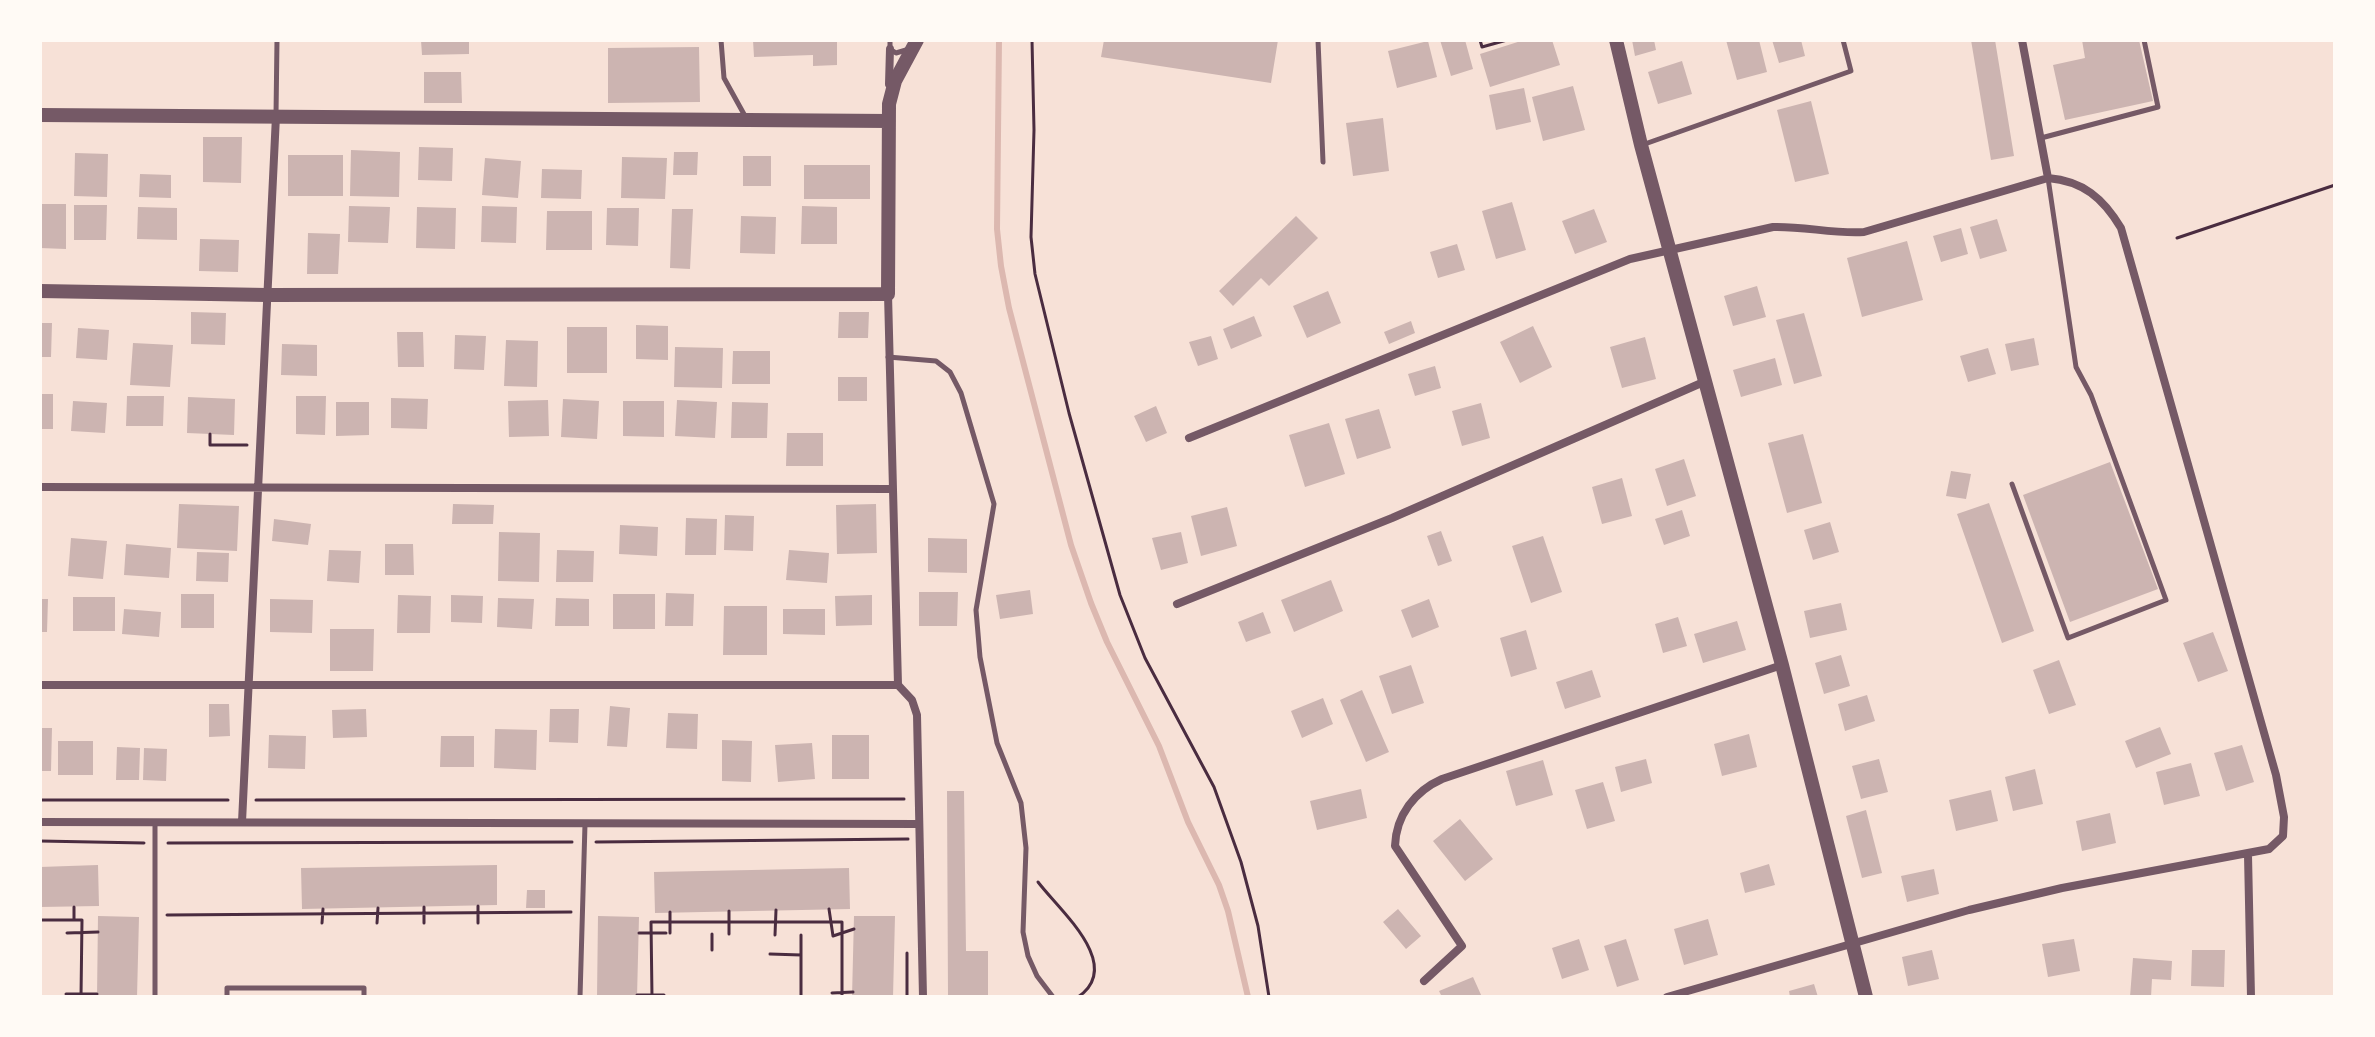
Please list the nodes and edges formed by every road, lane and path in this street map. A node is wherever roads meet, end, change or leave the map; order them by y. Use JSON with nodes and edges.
{"nodes":[{"id":1,"x":277,"y":40,"type":"edge"},
{"id":2,"x":721,"y":40,"type":"edge"},
{"id":3,"x":1032,"y":40,"type":"edge"},
{"id":4,"x":1318,"y":40,"type":"edge"},
{"id":5,"x":1480,"y":40,"type":"edge"},
{"id":6,"x":1507,"y":40,"type":"edge"},
{"id":7,"x":1616,"y":40,"type":"edge"},
{"id":8,"x":1843,"y":40,"type":"edge"},
{"id":9,"x":2022,"y":40,"type":"edge"},
{"id":10,"x":2144,"y":40,"type":"edge"},
{"id":11,"x":917,"y":41,"type":"edge"},
{"id":12,"x":890,"y":45,"type":"edge"},
{"id":13,"x":889,"y":104,"type":"junction"},
{"id":14,"x":40,"y":115,"type":"edge"},
{"id":15,"x":276,"y":116,"type":"junction"},
{"id":16,"x":748,"y":121,"type":"junction"},
{"id":17,"x":889,"y":121,"type":"junction"},
{"id":18,"x":2041,"y":138,"type":"junction"},
{"id":19,"x":1641,"y":145,"type":"junction"},
{"id":20,"x":1323,"y":162,"type":"dead end"},
{"id":21,"x":2048,"y":178,"type":"junction"},
{"id":22,"x":2335,"y":185,"type":"edge"},
{"id":23,"x":2177,"y":238,"type":"dead end"},
{"id":24,"x":1669,"y":249,"type":"junction"},
{"id":25,"x":40,"y":291,"type":"edge"},
{"id":26,"x":888,"y":294,"type":"junction"},
{"id":27,"x":267,"y":295,"type":"junction"},
{"id":28,"x":888,"y":357,"type":"junction"},
{"id":29,"x":1706,"y":380,"type":"junction"},
{"id":30,"x":210,"y":434,"type":"dead end"},
{"id":31,"x":1189,"y":438,"type":"dead end"},
{"id":32,"x":261,"y":445,"type":"junction"},
{"id":33,"x":2012,"y":484,"type":"dead end"},
{"id":34,"x":40,"y":487,"type":"edge"},
{"id":35,"x":259,"y":488,"type":"junction"},
{"id":36,"x":891,"y":489,"type":"junction"},
{"id":37,"x":1177,"y":604,"type":"dead end"},
{"id":38,"x":1782,"y":665,"type":"junction"},
{"id":39,"x":40,"y":685,"type":"edge"},
{"id":40,"x":248,"y":685,"type":"junction"},
{"id":41,"x":898,"y":685,"type":"junction"},
{"id":42,"x":919,"y":799,"type":"junction"},
{"id":43,"x":40,"y":800,"type":"edge"},
{"id":44,"x":244,"y":800,"type":"junction"},
{"id":45,"x":40,"y":822,"type":"edge"},
{"id":46,"x":155,"y":822,"type":"junction"},
{"id":47,"x":242,"y":822,"type":"junction"},
{"id":48,"x":585,"y":823,"type":"junction"},
{"id":49,"x":919,"y":824,"type":"junction"},
{"id":50,"x":920,"y":839,"type":"junction"},
{"id":51,"x":40,"y":841,"type":"edge"},
{"id":52,"x":584,"y":842,"type":"junction"},
{"id":53,"x":155,"y":843,"type":"junction"},
{"id":54,"x":2248,"y":855,"type":"junction"},
{"id":55,"x":1034,"y":877,"type":"dead end"},
{"id":56,"x":478,"y":906,"type":"dead end"},
{"id":57,"x":74,"y":907,"type":"dead end"},
{"id":58,"x":424,"y":907,"type":"dead end"},
{"id":59,"x":378,"y":908,"type":"dead end"},
{"id":60,"x":829,"y":909,"type":"dead end"},
{"id":61,"x":776,"y":910,"type":"dead end"},
{"id":62,"x":323,"y":911,"type":"junction"},
{"id":63,"x":729,"y":911,"type":"dead end"},
{"id":64,"x":582,"y":912,"type":"junction"},
{"id":65,"x":670,"y":912,"type":"dead end"},
{"id":66,"x":377,"y":913,"type":"junction"},
{"id":67,"x":424,"y":913,"type":"junction"},
{"id":68,"x":478,"y":913,"type":"junction"},
{"id":69,"x":155,"y":915,"type":"junction"},
{"id":70,"x":40,"y":920,"type":"edge"},
{"id":71,"x":74,"y":920,"type":"junction"},
{"id":72,"x":671,"y":922,"type":"junction"},
{"id":73,"x":729,"y":922,"type":"junction"},
{"id":74,"x":776,"y":922,"type":"junction"},
{"id":75,"x":831,"y":922,"type":"junction"},
{"id":76,"x":322,"y":923,"type":"dead end"},
{"id":77,"x":377,"y":923,"type":"dead end"},
{"id":78,"x":424,"y":923,"type":"dead end"},
{"id":79,"x":478,"y":923,"type":"dead end"},
{"id":80,"x":854,"y":929,"type":"dead end"},
{"id":81,"x":98,"y":932,"type":"dead end"},
{"id":82,"x":67,"y":933,"type":"dead end"},
{"id":83,"x":82,"y":933,"type":"junction"},
{"id":84,"x":639,"y":933,"type":"dead end"},
{"id":85,"x":651,"y":933,"type":"junction"},
{"id":86,"x":842,"y":933,"type":"junction"},
{"id":87,"x":712,"y":934,"type":"dead end"},
{"id":88,"x":729,"y":934,"type":"dead end"},
{"id":89,"x":775,"y":935,"type":"dead end"},
{"id":90,"x":801,"y":935,"type":"dead end"},
{"id":91,"x":1852,"y":942,"type":"junction"},
{"id":92,"x":712,"y":950,"type":"dead end"},
{"id":93,"x":770,"y":954,"type":"dead end"},
{"id":94,"x":801,"y":955,"type":"junction"},
{"id":95,"x":1424,"y":981,"type":"dead end"},
{"id":96,"x":853,"y":992,"type":"dead end"},
{"id":97,"x":832,"y":993,"type":"dead end"},
{"id":98,"x":66,"y":994,"type":"dead end"},
{"id":99,"x":97,"y":994,"type":"dead end"},
{"id":100,"x":637,"y":995,"type":"dead end"},
{"id":101,"x":664,"y":995,"type":"dead end"},
{"id":102,"x":842,"y":995,"type":"edge"},
{"id":103,"x":81,"y":996,"type":"edge"},
{"id":104,"x":652,"y":996,"type":"edge"},
{"id":105,"x":155,"y":997,"type":"edge"},
{"id":106,"x":227,"y":997,"type":"edge"},
{"id":107,"x":364,"y":997,"type":"edge"},
{"id":108,"x":580,"y":997,"type":"edge"},
{"id":109,"x":801,"y":997,"type":"edge"},
{"id":110,"x":923,"y":997,"type":"edge"},
{"id":111,"x":1053,"y":997,"type":"edge"},
{"id":112,"x":1078,"y":997,"type":"edge"},
{"id":113,"x":1269,"y":997,"type":"edge"},
{"id":114,"x":1667,"y":997,"type":"edge"},
{"id":115,"x":1866,"y":997,"type":"edge"},
{"id":116,"x":2251,"y":997,"type":"edge"}],
"edges":[{"from":1,"to":15,"type":"lane"},
{"from":2,"to":16,"type":"lane"},
{"from":3,"to":113,"type":"path"},
{"from":4,"to":20,"type":"lane"},
{"from":5,"to":6,"type":"path"},
{"from":7,"to":19,"type":"street"},
{"from":8,"to":19,"type":"lane"},
{"from":9,"to":18,"type":"street"},
{"from":10,"to":18,"type":"lane"},
{"from":11,"to":12,"type":"lane"},
{"from":11,"to":13,"type":"street"},
{"from":12,"to":13,"type":"street"},
{"from":13,"to":17,"type":"street"},
{"from":14,"to":15,"type":"street"},
{"from":15,"to":16,"type":"street"},
{"from":15,"to":27,"type":"street"},
{"from":16,"to":17,"type":"street"},
{"from":17,"to":26,"type":"street"},
{"from":18,"to":21,"type":"street"},
{"from":19,"to":24,"type":"street"},
{"from":21,"to":24,"type":"street"},
{"from":21,"to":33,"type":"lane"},
{"from":21,"to":54,"type":"street"},
{"from":22,"to":23,"type":"path"},
{"from":24,"to":29,"type":"street"},
{"from":24,"to":31,"type":"street"},
{"from":25,"to":27,"type":"street"},
{"from":26,"to":27,"type":"street"},
{"from":26,"to":28,"type":"street"},
{"from":27,"to":32,"type":"street"},
{"from":28,"to":36,"type":"street"},
{"from":28,"to":111,"type":"lane"},
{"from":29,"to":37,"type":"street"},
{"from":29,"to":38,"type":"street"},
{"from":30,"to":32,"type":"path"},
{"from":32,"to":35,"type":"street"},
{"from":34,"to":35,"type":"street"},
{"from":35,"to":36,"type":"street"},
{"from":35,"to":40,"type":"street"},
{"from":36,"to":41,"type":"street"},
{"from":38,"to":91,"type":"street"},
{"from":38,"to":95,"type":"street"},
{"from":39,"to":40,"type":"street"},
{"from":40,"to":41,"type":"street"},
{"from":40,"to":44,"type":"street"},
{"from":41,"to":42,"type":"street"},
{"from":42,"to":44,"type":"path"},
{"from":42,"to":49,"type":"street"},
{"from":43,"to":44,"type":"path"},
{"from":44,"to":47,"type":"street"},
{"from":45,"to":46,"type":"street"},
{"from":46,"to":47,"type":"street"},
{"from":46,"to":53,"type":"lane"},
{"from":47,"to":48,"type":"street"},
{"from":48,"to":49,"type":"street"},
{"from":48,"to":52,"type":"lane"},
{"from":49,"to":50,"type":"street"},
{"from":50,"to":52,"type":"path"},
{"from":50,"to":110,"type":"street"},
{"from":51,"to":53,"type":"path"},
{"from":52,"to":53,"type":"path"},
{"from":52,"to":64,"type":"lane"},
{"from":53,"to":69,"type":"lane"},
{"from":54,"to":91,"type":"street"},
{"from":54,"to":116,"type":"street"},
{"from":55,"to":112,"type":"path"},
{"from":56,"to":68,"type":"path"},
{"from":57,"to":71,"type":"path"},
{"from":58,"to":67,"type":"path"},
{"from":59,"to":66,"type":"path"},
{"from":60,"to":75,"type":"path"},
{"from":61,"to":74,"type":"path"},
{"from":62,"to":66,"type":"path"},
{"from":62,"to":69,"type":"path"},
{"from":62,"to":76,"type":"path"},
{"from":63,"to":73,"type":"path"},
{"from":64,"to":68,"type":"path"},
{"from":64,"to":108,"type":"lane"},
{"from":65,"to":72,"type":"path"},
{"from":66,"to":67,"type":"path"},
{"from":66,"to":77,"type":"path"},
{"from":67,"to":68,"type":"path"},
{"from":67,"to":78,"type":"path"},
{"from":68,"to":79,"type":"path"},
{"from":69,"to":105,"type":"lane"},
{"from":70,"to":71,"type":"path"},
{"from":71,"to":83,"type":"path"},
{"from":72,"to":73,"type":"path"},
{"from":72,"to":85,"type":"path"},
{"from":72,"to":85,"type":"path"},
{"from":73,"to":74,"type":"path"},
{"from":73,"to":88,"type":"path"},
{"from":74,"to":75,"type":"path"},
{"from":74,"to":89,"type":"path"},
{"from":75,"to":86,"type":"path"},
{"from":75,"to":86,"type":"path"},
{"from":80,"to":86,"type":"path"},
{"from":81,"to":83,"type":"path"},
{"from":82,"to":83,"type":"path"},
{"from":83,"to":103,"type":"path"},
{"from":84,"to":85,"type":"path"},
{"from":85,"to":104,"type":"path"},
{"from":86,"to":102,"type":"path"},
{"from":87,"to":92,"type":"path"},
{"from":90,"to":94,"type":"path"},
{"from":91,"to":114,"type":"street"},
{"from":91,"to":115,"type":"street"},
{"from":93,"to":94,"type":"path"},
{"from":94,"to":109,"type":"path"},
{"from":96,"to":102,"type":"path"},
{"from":97,"to":102,"type":"path"},
{"from":98,"to":103,"type":"path"},
{"from":99,"to":103,"type":"path"},
{"from":100,"to":104,"type":"path"},
{"from":101,"to":104,"type":"path"},
{"from":106,"to":107,"type":"lane"}]}
